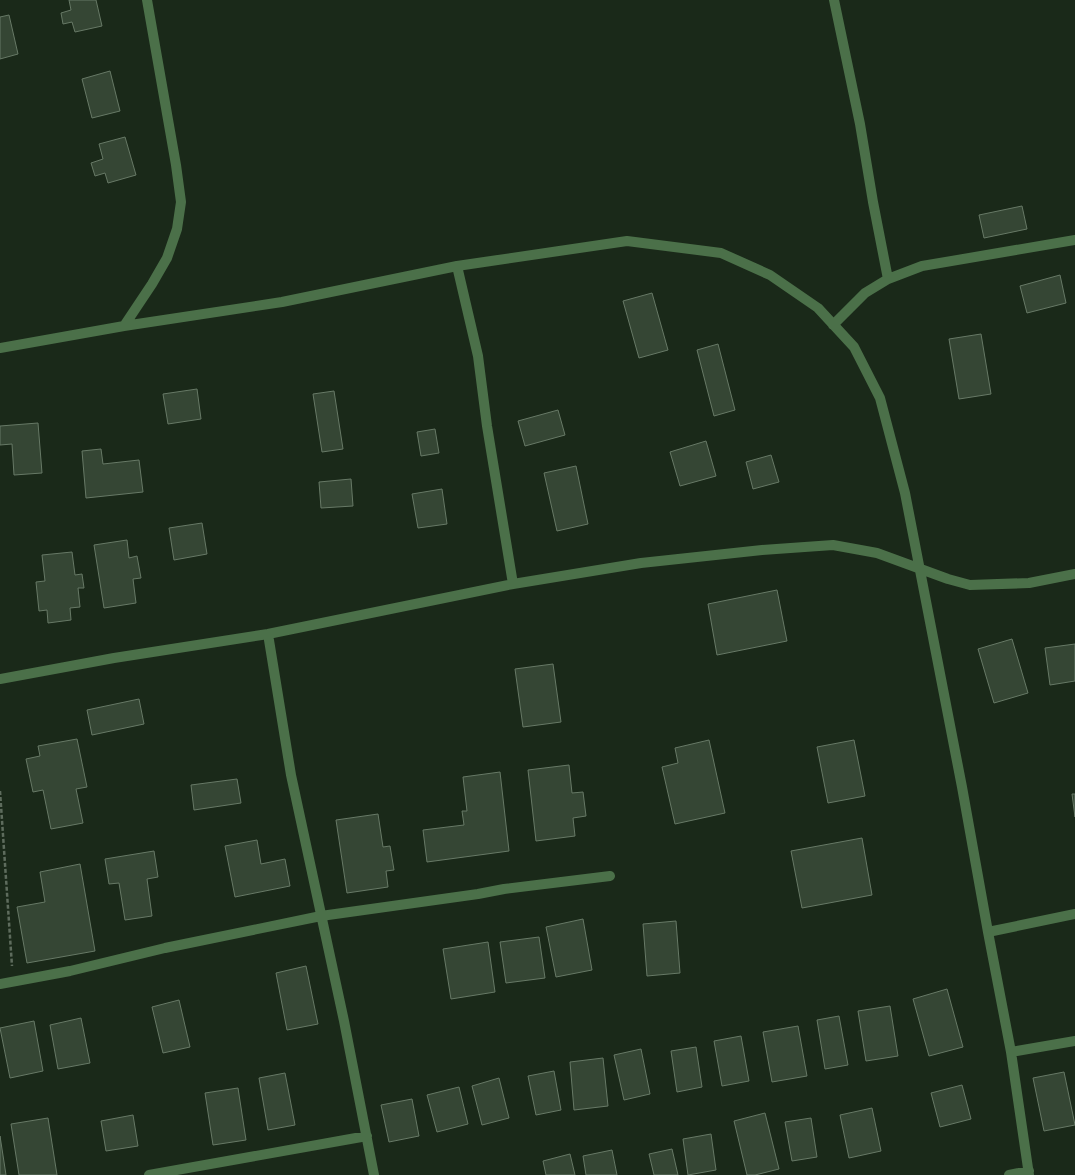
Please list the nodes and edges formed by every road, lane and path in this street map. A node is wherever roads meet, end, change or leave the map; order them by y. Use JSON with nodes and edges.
{"nodes":[{"id":1,"x":147,"y":0,"type":"edge"},
{"id":2,"x":834,"y":0,"type":"edge"},
{"id":3,"x":1075,"y":240,"type":"edge"},
{"id":4,"x":457,"y":266,"type":"junction"},
{"id":5,"x":888,"y":279,"type":"junction"},
{"id":6,"x":833,"y":325,"type":"junction"},
{"id":7,"x":124,"y":326,"type":"junction"},
{"id":8,"x":0,"y":348,"type":"edge"},
{"id":9,"x":919,"y":569,"type":"junction"},
{"id":10,"x":1075,"y":574,"type":"edge"},
{"id":11,"x":513,"y":584,"type":"junction"},
{"id":12,"x":268,"y":634,"type":"junction"},
{"id":13,"x":0,"y":679,"type":"edge"},
{"id":14,"x":0,"y":791,"type":"edge"},
{"id":15,"x":610,"y":876,"type":"dead end"},
{"id":16,"x":1075,"y":914,"type":"edge"},
{"id":17,"x":321,"y":916,"type":"junction"},
{"id":18,"x":988,"y":932,"type":"junction"},
{"id":19,"x":13,"y":982,"type":"junction"},
{"id":20,"x":0,"y":984,"type":"edge"},
{"id":21,"x":1075,"y":1041,"type":"edge"},
{"id":22,"x":1011,"y":1052,"type":"junction"},
{"id":23,"x":367,"y":1136,"type":"junction"},
{"id":24,"x":1029,"y":1173,"type":"edge"},
{"id":25,"x":149,"y":1175,"type":"edge"},
{"id":26,"x":374,"y":1175,"type":"edge"},
{"id":27,"x":1009,"y":1175,"type":"edge"}],
"edges":[{"from":1,"to":7,"type":"street"},
{"from":2,"to":5,"type":"street"},
{"from":3,"to":5,"type":"street"},
{"from":4,"to":6,"type":"street"},
{"from":4,"to":7,"type":"street"},
{"from":4,"to":11,"type":"street"},
{"from":5,"to":6,"type":"street"},
{"from":6,"to":9,"type":"street"},
{"from":7,"to":8,"type":"street"},
{"from":9,"to":10,"type":"street"},
{"from":9,"to":11,"type":"street"},
{"from":9,"to":18,"type":"street"},
{"from":11,"to":12,"type":"street"},
{"from":12,"to":13,"type":"street"},
{"from":12,"to":17,"type":"street"},
{"from":14,"to":19,"type":"path"},
{"from":15,"to":17,"type":"street"},
{"from":16,"to":18,"type":"street"},
{"from":17,"to":19,"type":"street"},
{"from":17,"to":23,"type":"street"},
{"from":18,"to":22,"type":"street"},
{"from":19,"to":20,"type":"street"},
{"from":21,"to":22,"type":"street"},
{"from":22,"to":24,"type":"street"},
{"from":23,"to":25,"type":"street"},
{"from":23,"to":26,"type":"street"},
{"from":24,"to":27,"type":"street"}]}
